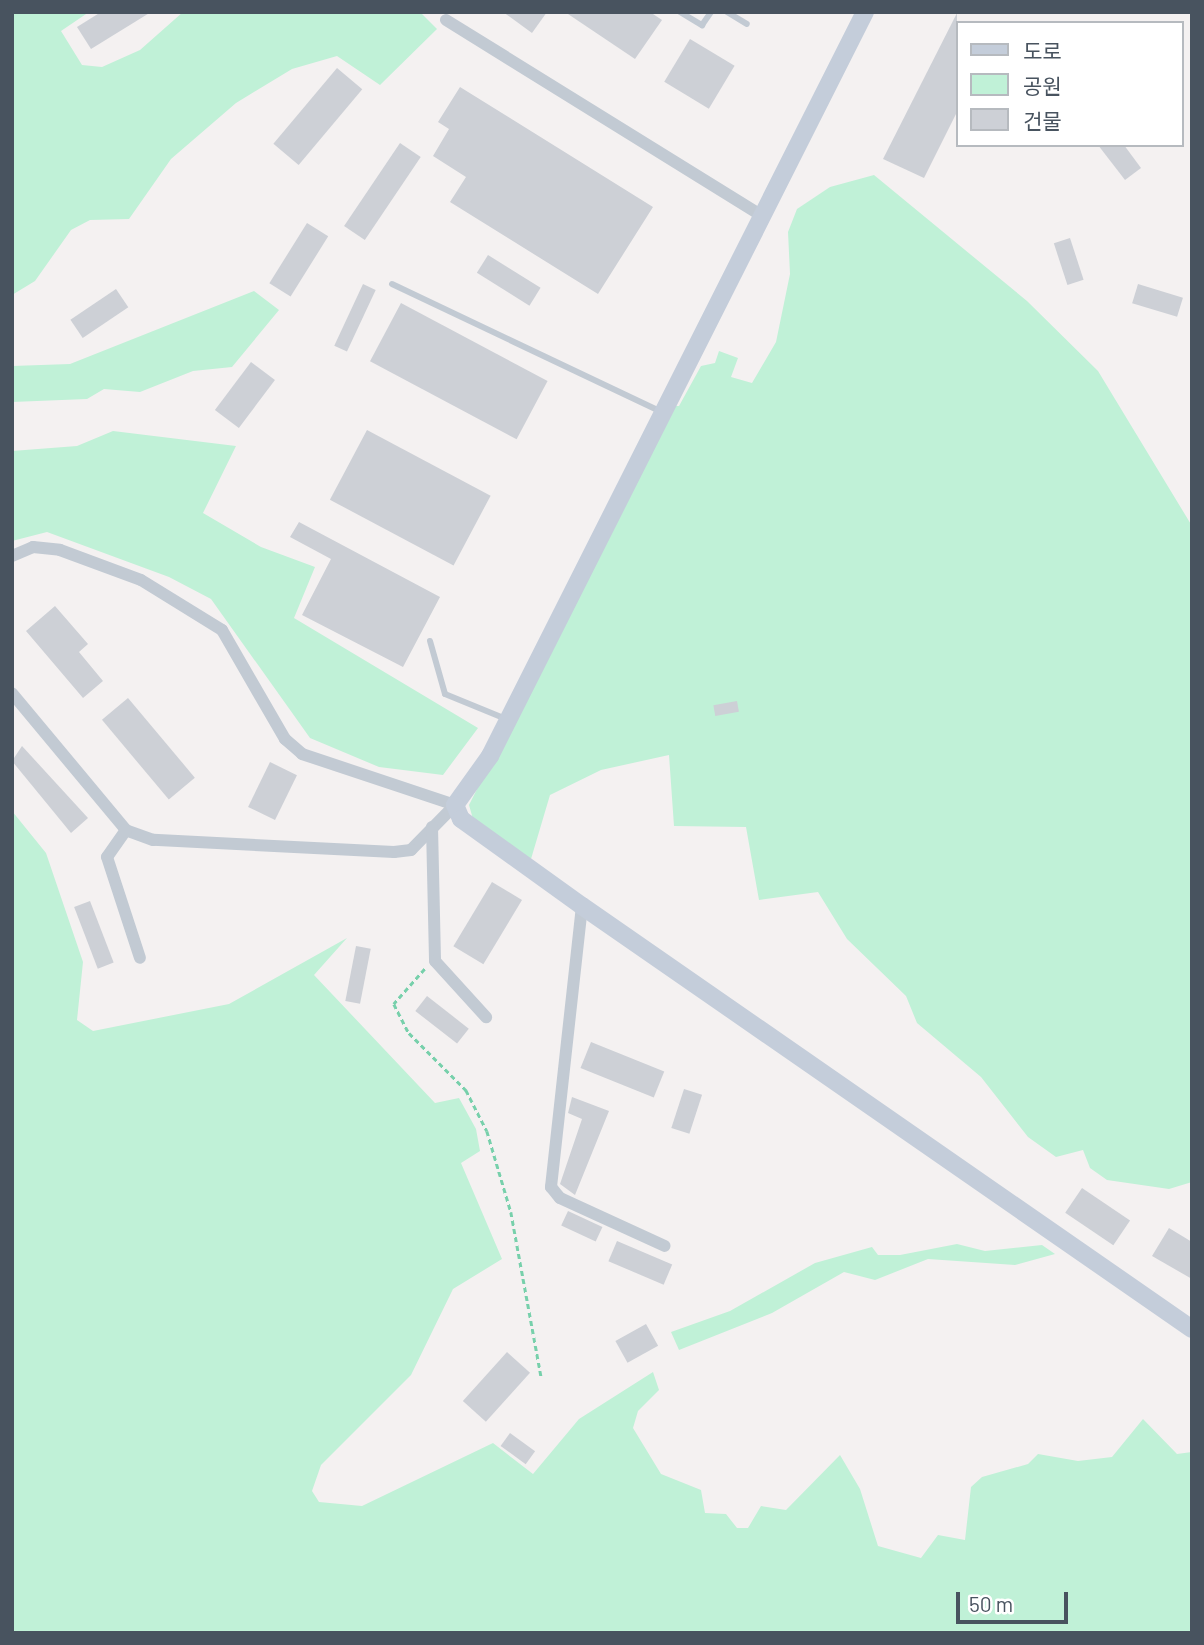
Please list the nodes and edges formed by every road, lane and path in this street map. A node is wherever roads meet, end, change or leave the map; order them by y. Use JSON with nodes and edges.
{"nodes":[{"id":1,"x":680,"y":12,"type":"edge"},
{"id":2,"x":711,"y":12,"type":"edge"},
{"id":3,"x":727,"y":12,"type":"edge"},
{"id":4,"x":865,"y":12,"type":"edge"},
{"id":5,"x":446,"y":20,"type":"dead end"},
{"id":6,"x":747,"y":24,"type":"dead end"},
{"id":7,"x":760,"y":215,"type":"junction"},
{"id":8,"x":392,"y":284,"type":"dead end"},
{"id":9,"x":661,"y":412,"type":"junction"},
{"id":10,"x":12,"y":556,"type":"edge"},
{"id":11,"x":430,"y":641,"type":"dead end"},
{"id":12,"x":12,"y":693,"type":"edge"},
{"id":13,"x":507,"y":720,"type":"junction"},
{"id":14,"x":455,"y":805,"type":"junction"},
{"id":15,"x":432,"y":827,"type":"junction"},
{"id":16,"x":126,"y":830,"type":"junction"},
{"id":17,"x":582,"y":906,"type":"junction"},
{"id":18,"x":140,"y":958,"type":"dead end"},
{"id":19,"x":435,"y":961,"type":"junction"},
{"id":20,"x":486,"y":1017,"type":"dead end"},
{"id":21,"x":664,"y":1246,"type":"dead end"},
{"id":22,"x":1192,"y":1329,"type":"edge"},
{"id":23,"x":541,"y":1376,"type":"dead end"}],
"edges":[{"from":1,"to":2,"type":"lane"},
{"from":3,"to":6,"type":"lane"},
{"from":4,"to":7,"type":"street"},
{"from":5,"to":7,"type":"street"},
{"from":7,"to":9,"type":"street"},
{"from":8,"to":9,"type":"lane"},
{"from":9,"to":13,"type":"street"},
{"from":10,"to":14,"type":"street"},
{"from":11,"to":13,"type":"lane"},
{"from":12,"to":16,"type":"street"},
{"from":13,"to":14,"type":"street"},
{"from":14,"to":15,"type":"street"},
{"from":14,"to":17,"type":"street"},
{"from":15,"to":16,"type":"street"},
{"from":15,"to":19,"type":"street"},
{"from":16,"to":18,"type":"street"},
{"from":17,"to":21,"type":"street"},
{"from":17,"to":22,"type":"street"},
{"from":19,"to":20,"type":"street"},
{"from":19,"to":23,"type":"path"}]}
